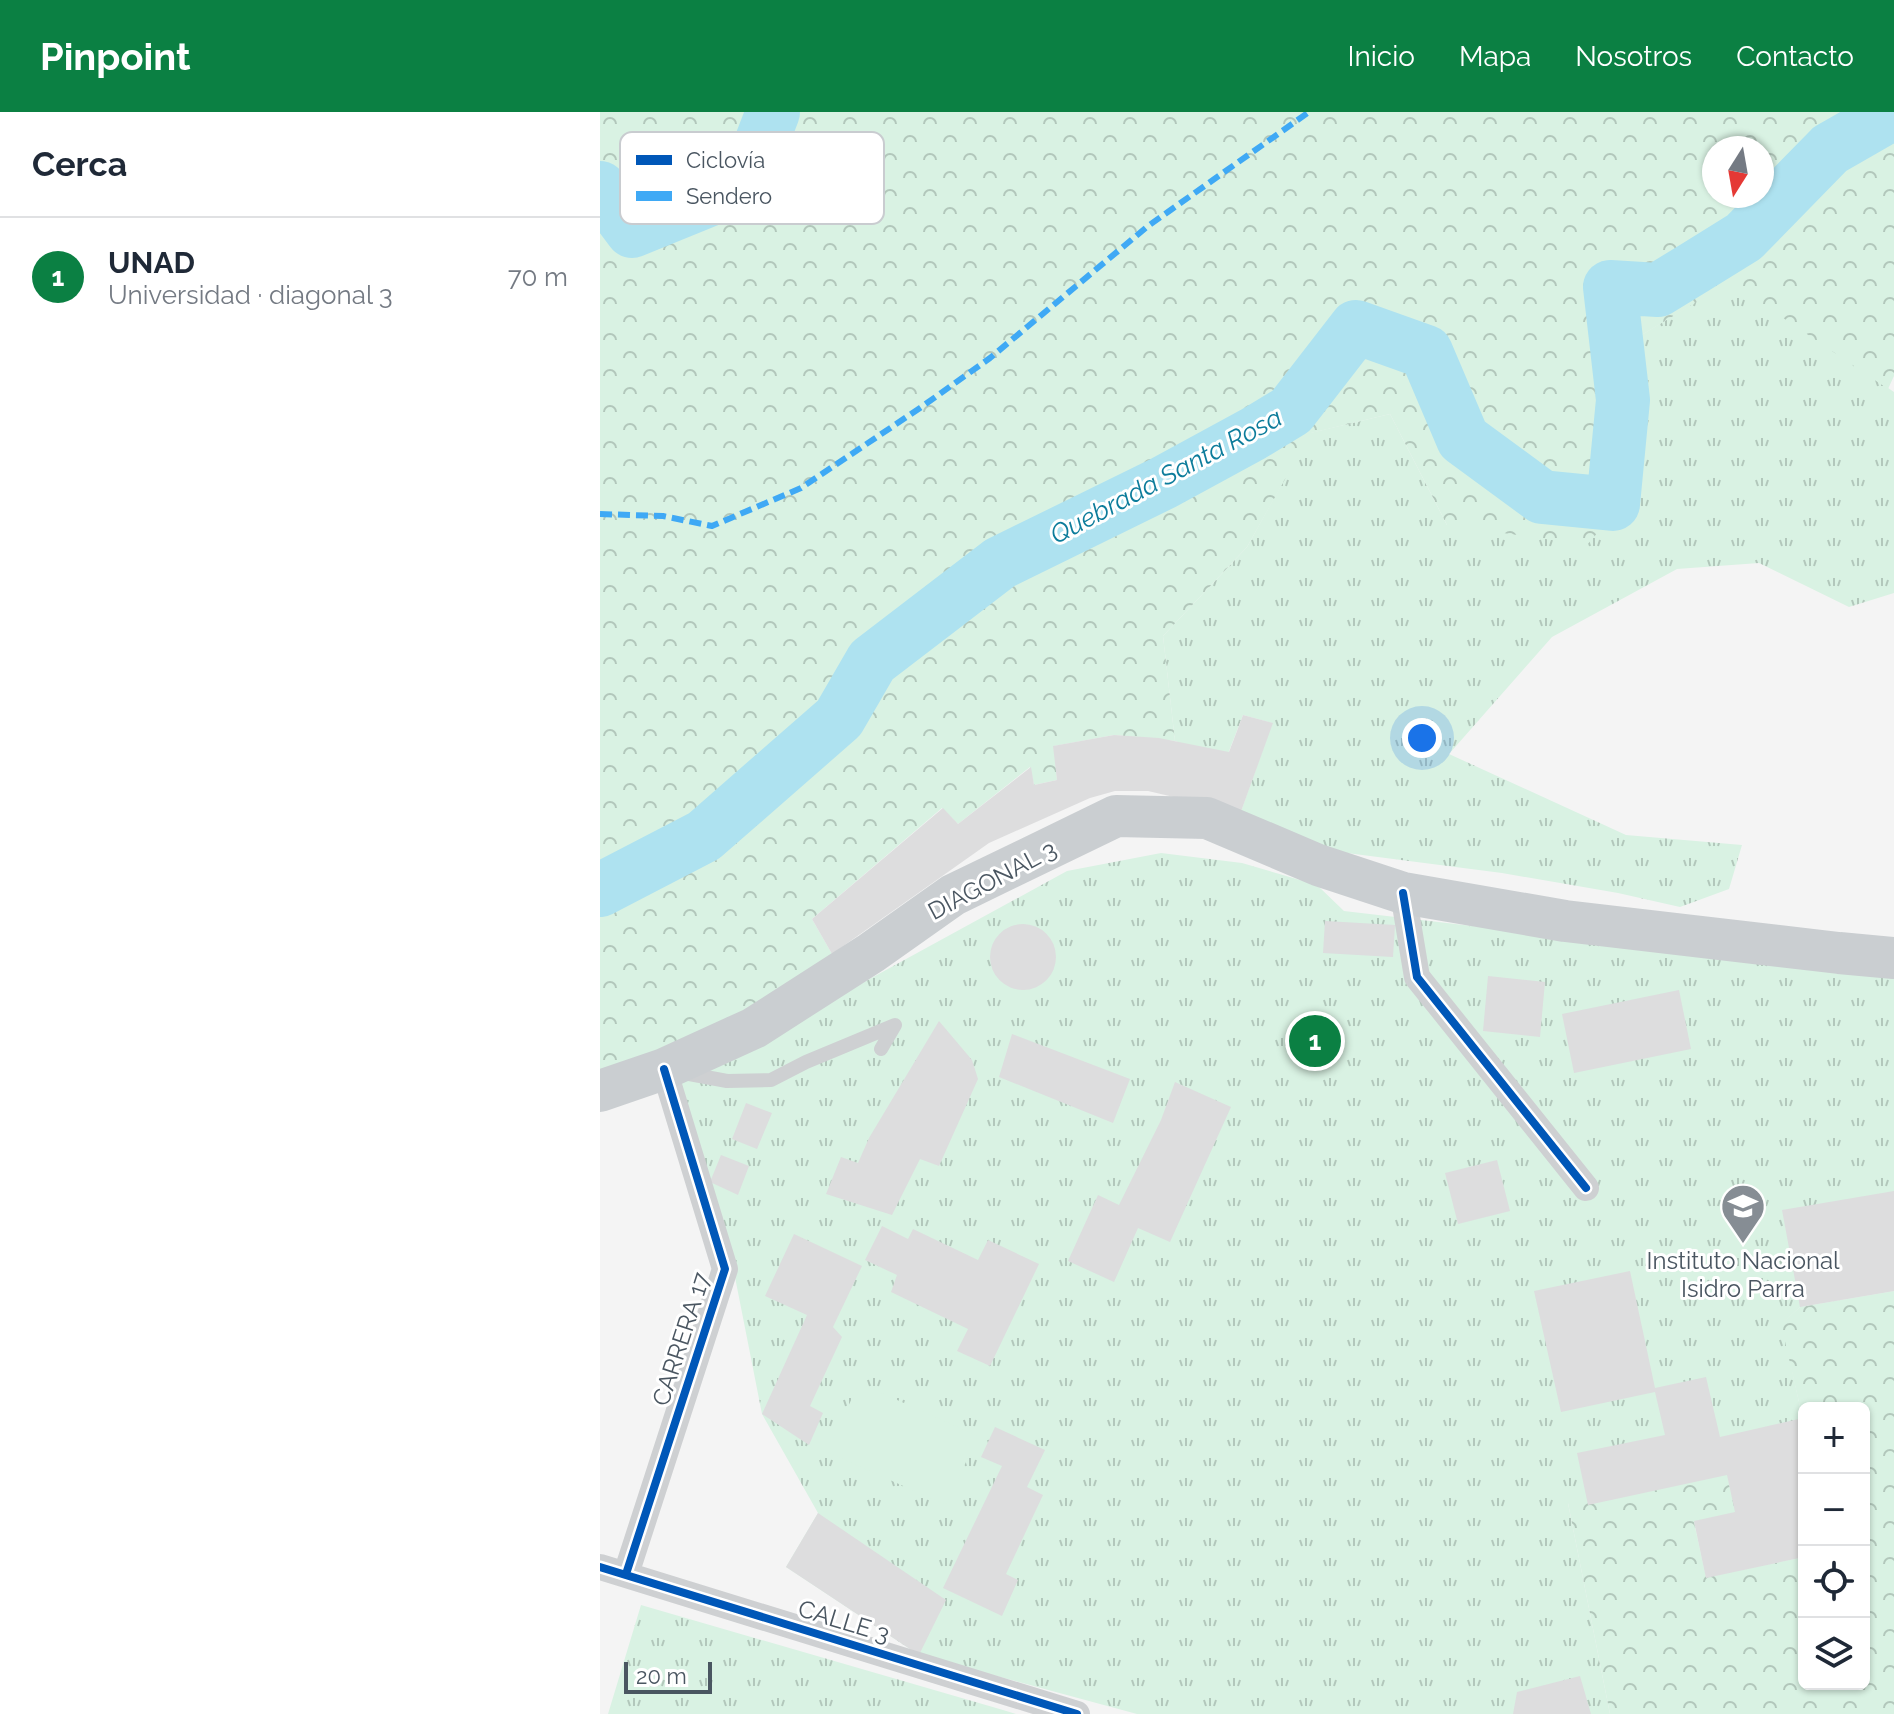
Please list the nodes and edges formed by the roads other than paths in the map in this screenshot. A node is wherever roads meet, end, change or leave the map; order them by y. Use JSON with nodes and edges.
{"nodes":[{"id":1,"x":1403,"y":893,"type":"junction"},
{"id":2,"x":1894,"y":958,"type":"edge"},
{"id":3,"x":881,"y":1049,"type":"dead end"},
{"id":4,"x":664,"y":1069,"type":"junction"},
{"id":5,"x":600,"y":1091,"type":"edge"},
{"id":6,"x":1586,"y":1188,"type":"dead end"},
{"id":7,"x":600,"y":1567,"type":"edge"},
{"id":8,"x":626,"y":1574,"type":"junction"},
{"id":9,"x":1077,"y":1714,"type":"edge"}],
"edges":[{"from":1,"to":2,"type":"main road","name":"DIAGONAL 3"},
{"from":1,"to":4,"type":"main road","name":"DIAGONAL 3"},
{"from":1,"to":6,"type":"street"},
{"from":3,"to":4,"type":"lane"},
{"from":4,"to":5,"type":"main road","name":"DIAGONAL 3"},
{"from":4,"to":8,"type":"street","name":"CARRERA 17"},
{"from":7,"to":8,"type":"street","name":"CALLE 3"},
{"from":8,"to":9,"type":"street","name":"CALLE 3"}]}
